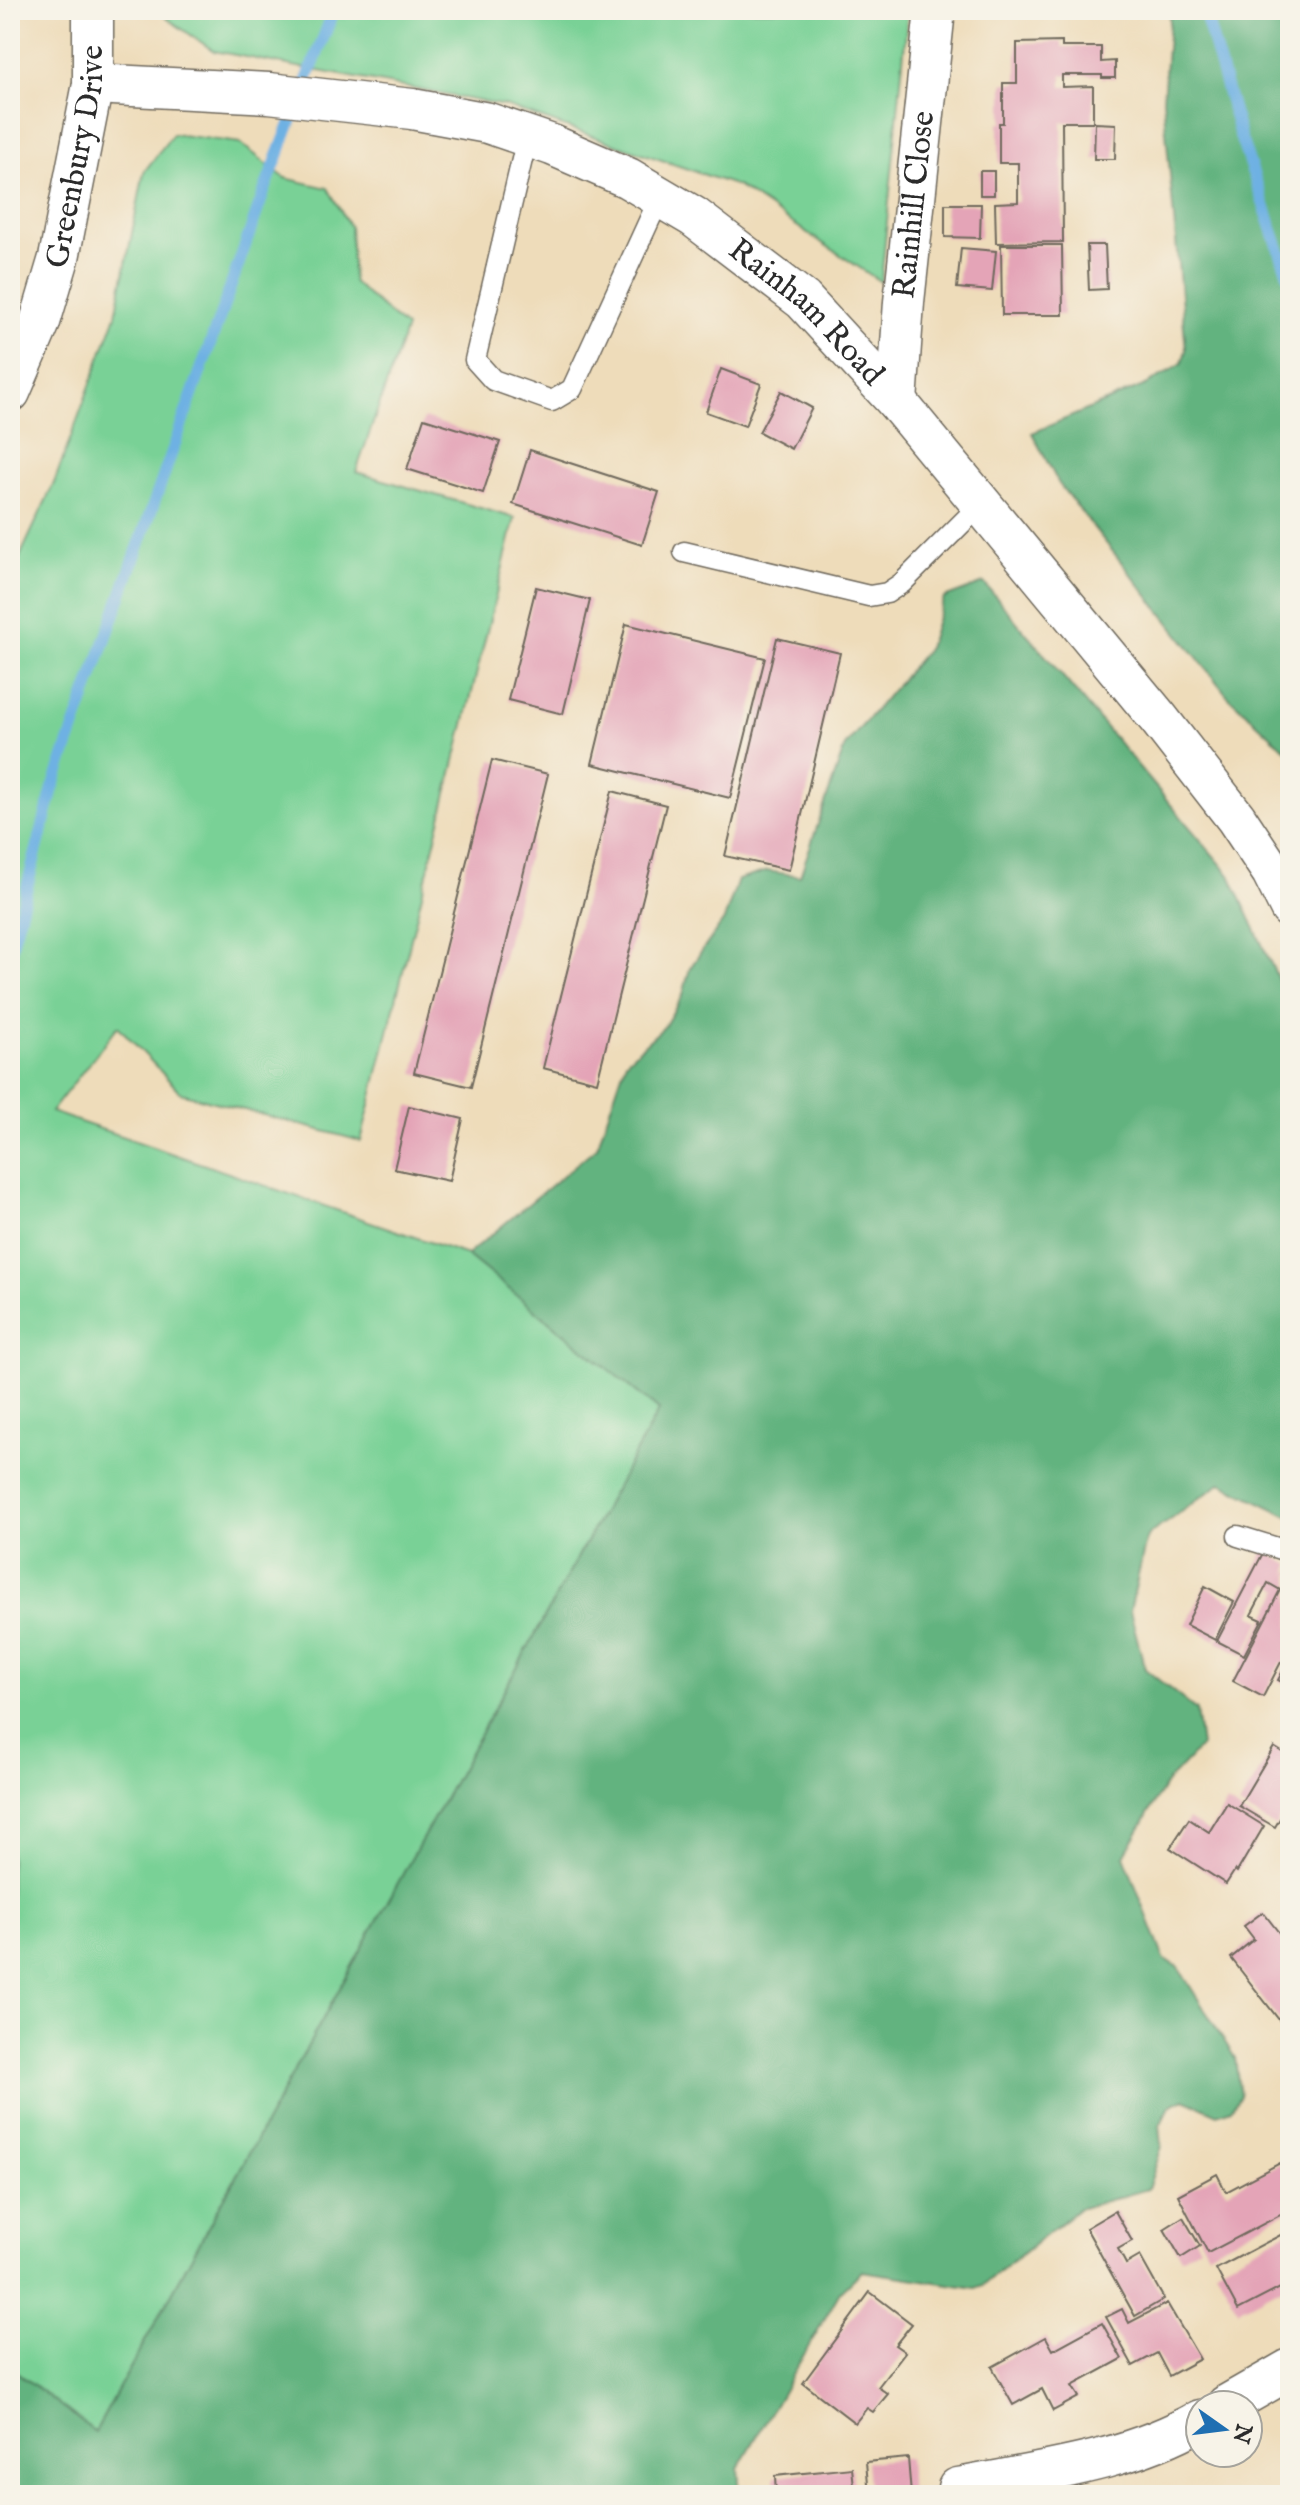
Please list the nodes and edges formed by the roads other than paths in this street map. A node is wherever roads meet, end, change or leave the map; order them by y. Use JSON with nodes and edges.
{"nodes":[{"id":1,"x":93,"y":10,"type":"edge"},
{"id":2,"x":935,"y":10,"type":"edge"},
{"id":3,"x":93,"y":84,"type":"junction"},
{"id":4,"x":527,"y":138,"type":"junction"},
{"id":5,"x":660,"y":197,"type":"junction"},
{"id":6,"x":10,"y":392,"type":"edge"},
{"id":7,"x":897,"y":402,"type":"junction"},
{"id":8,"x":982,"y":503,"type":"junction"},
{"id":9,"x":684,"y":552,"type":"dead end"},
{"id":10,"x":1290,"y":908,"type":"edge"},
{"id":11,"x":1238,"y":1536,"type":"dead end"},
{"id":12,"x":1290,"y":1552,"type":"edge"},
{"id":13,"x":1290,"y":2369,"type":"edge"},
{"id":14,"x":1255,"y":2389,"type":"edge"},
{"id":15,"x":1184,"y":2428,"type":"edge"},
{"id":16,"x":958,"y":2488,"type":"dead end"}],
"edges":[{"from":1,"to":3,"type":"street","name":"Greenbury Drive"},
{"from":2,"to":7,"type":"street","name":"Rainhill Close"},
{"from":3,"to":4,"type":"street","name":"Rainham Road"},
{"from":3,"to":6,"type":"street","name":"Greenbury Drive"},
{"from":4,"to":5,"type":"street","name":"Rainham Road"},
{"from":4,"to":5,"type":"lane"},
{"from":5,"to":7,"type":"street","name":"Rainham Road"},
{"from":7,"to":8,"type":"street","name":"Rainham Road"},
{"from":8,"to":9,"type":"lane"},
{"from":8,"to":10,"type":"street","name":"Rainham Road"},
{"from":11,"to":12,"type":"lane"},
{"from":13,"to":14,"type":"street"},
{"from":15,"to":16,"type":"street"}]}
